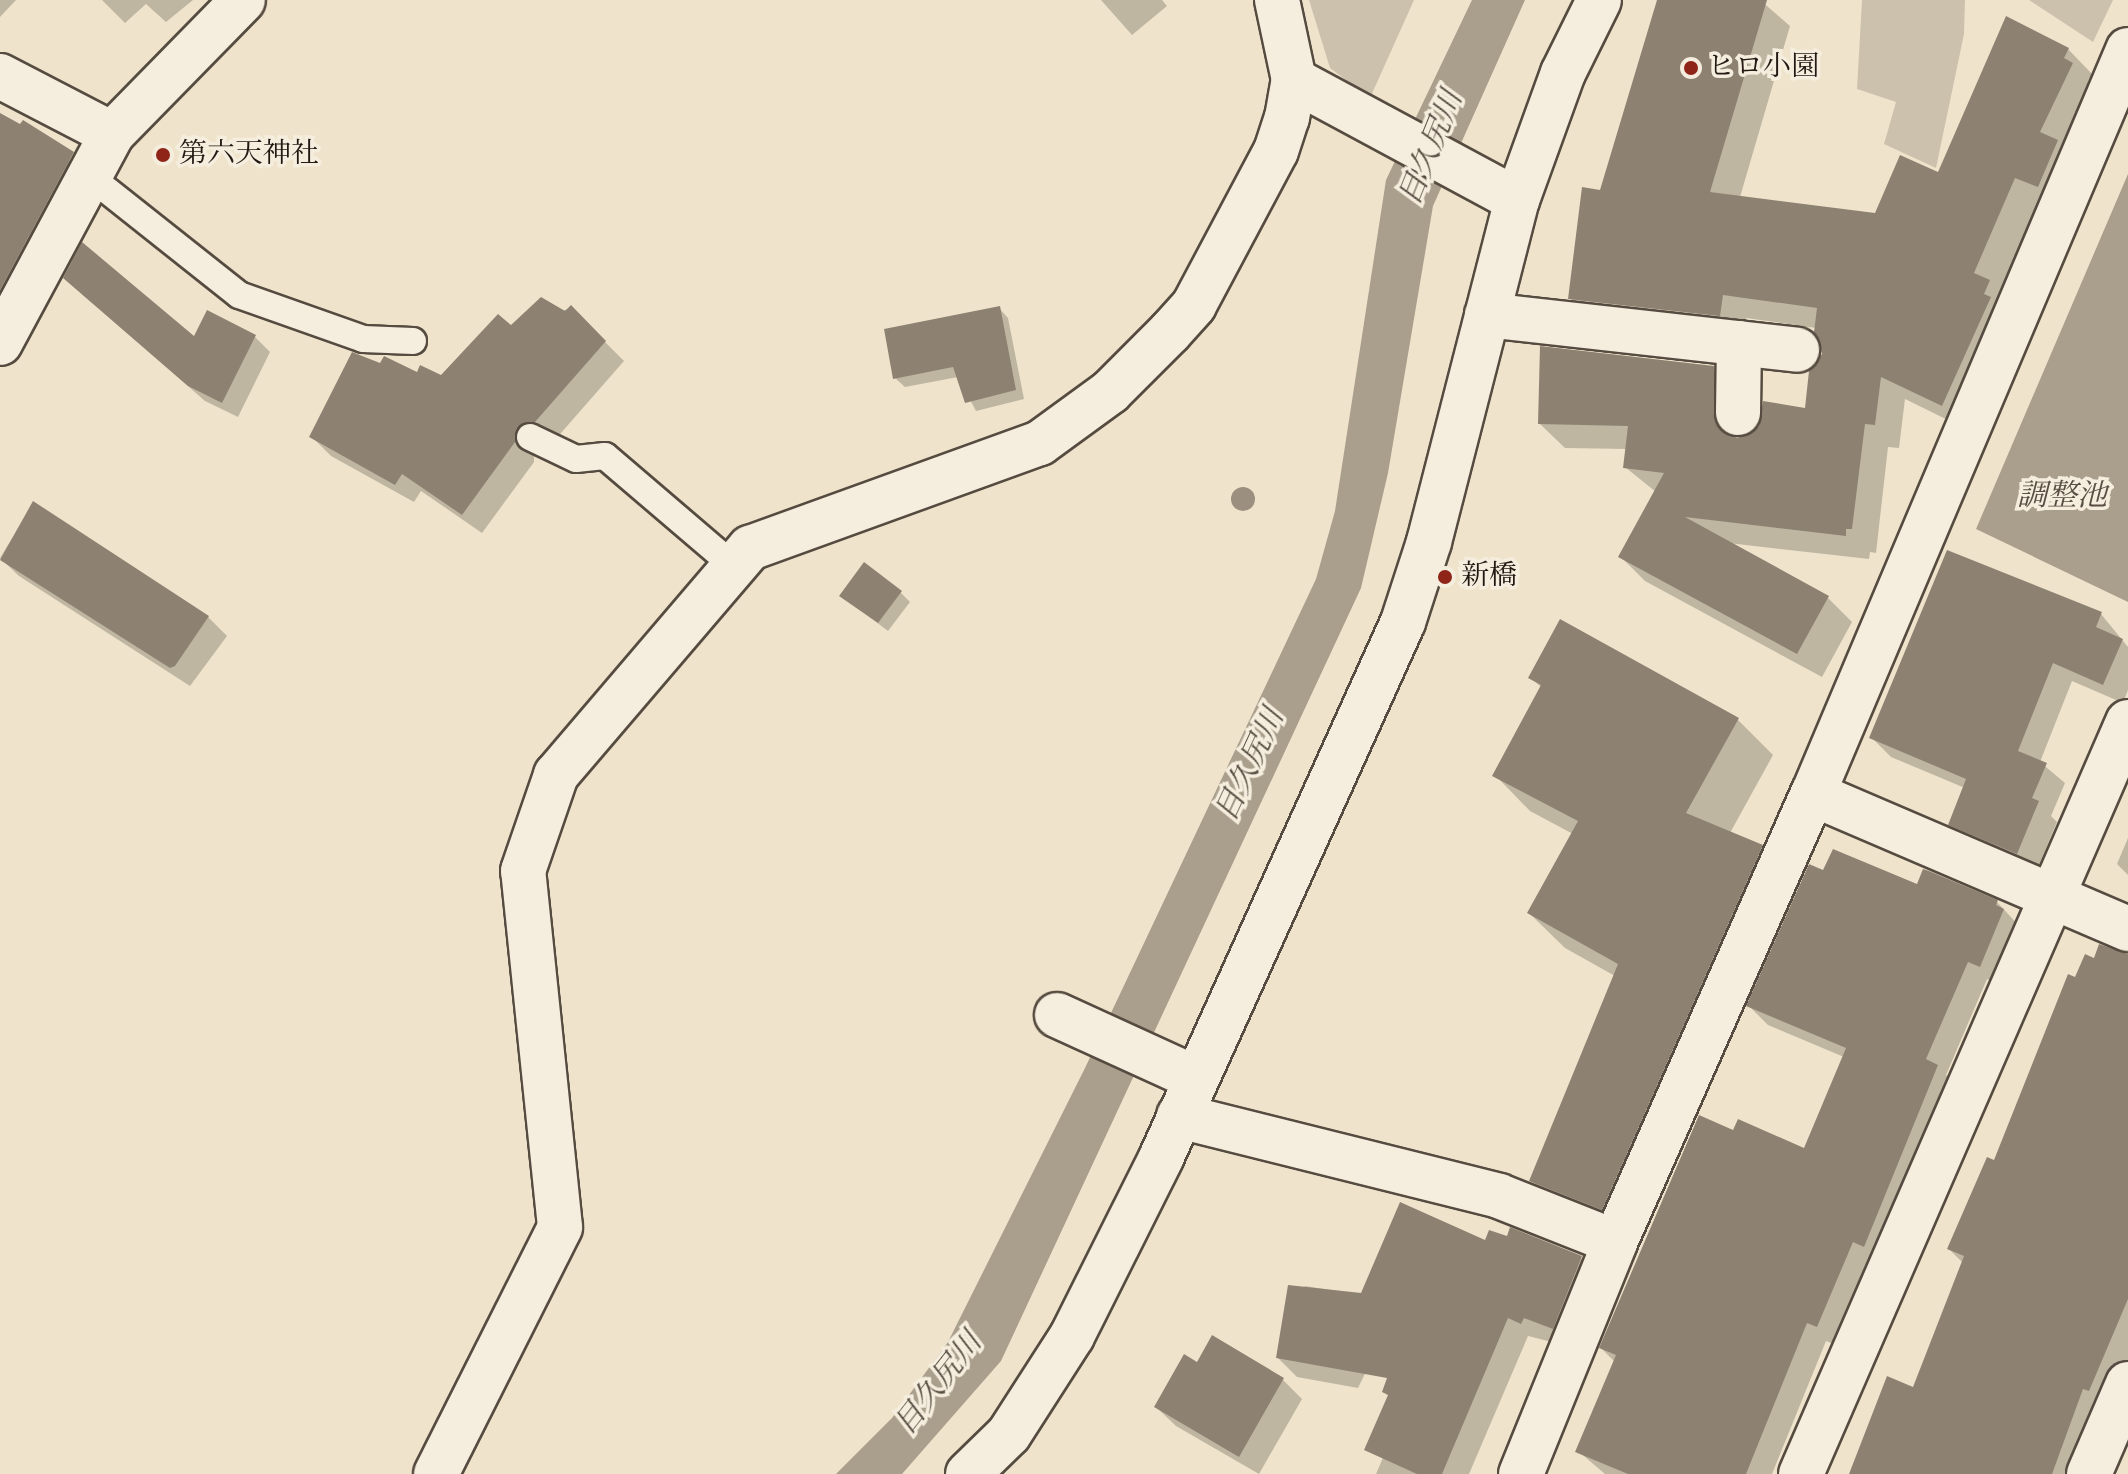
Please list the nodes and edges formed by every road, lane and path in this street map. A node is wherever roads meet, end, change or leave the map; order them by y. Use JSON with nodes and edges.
{"nodes":[{"id":1,"x":243,"y":0,"type":"edge"},
{"id":2,"x":1277,"y":0,"type":"edge"},
{"id":3,"x":1599,"y":0,"type":"edge"},
{"id":4,"x":2128,"y":50,"type":"edge"},
{"id":5,"x":0,"y":76,"type":"edge"},
{"id":6,"x":1294,"y":80,"type":"junction"},
{"id":7,"x":112,"y":134,"type":"junction"},
{"id":8,"x":89,"y":176,"type":"junction"},
{"id":9,"x":1499,"y":190,"type":"junction"},
{"id":10,"x":1487,"y":315,"type":"junction"},
{"id":11,"x":413,"y":341,"type":"dead end"},
{"id":12,"x":0,"y":343,"type":"edge"},
{"id":13,"x":1739,"y":343,"type":"junction"},
{"id":14,"x":1797,"y":350,"type":"dead end"},
{"id":15,"x":1738,"y":413,"type":"dead end"},
{"id":16,"x":530,"y":437,"type":"dead end"},
{"id":17,"x":735,"y":567,"type":"junction"},
{"id":18,"x":2128,"y":722,"type":"edge"},
{"id":19,"x":1813,"y":794,"type":"junction"},
{"id":20,"x":2052,"y":897,"type":"junction"},
{"id":21,"x":2128,"y":929,"type":"edge"},
{"id":22,"x":1065,"y":1019,"type":"dead end"},
{"id":23,"x":1180,"y":1086,"type":"junction"},
{"id":24,"x":1615,"y":1242,"type":"junction"},
{"id":25,"x":2128,"y":1384,"type":"edge"},
{"id":26,"x":2106,"y":1461,"type":"edge"},
{"id":27,"x":436,"y":1474,"type":"edge"},
{"id":28,"x":968,"y":1474,"type":"edge"},
{"id":29,"x":1521,"y":1474,"type":"edge"},
{"id":30,"x":1801,"y":1474,"type":"edge"}],
"edges":[{"from":1,"to":7,"type":"street"},
{"from":2,"to":6,"type":"street"},
{"from":3,"to":9,"type":"street"},
{"from":4,"to":19,"type":"street"},
{"from":5,"to":7,"type":"street"},
{"from":6,"to":9,"type":"street"},
{"from":6,"to":17,"type":"street"},
{"from":7,"to":8,"type":"street"},
{"from":8,"to":11,"type":"lane"},
{"from":8,"to":12,"type":"street"},
{"from":9,"to":10,"type":"street"},
{"from":10,"to":13,"type":"street"},
{"from":10,"to":23,"type":"street"},
{"from":13,"to":14,"type":"street"},
{"from":13,"to":15,"type":"street"},
{"from":16,"to":17,"type":"lane"},
{"from":17,"to":27,"type":"street"},
{"from":18,"to":20,"type":"street"},
{"from":19,"to":20,"type":"street"},
{"from":19,"to":24,"type":"street"},
{"from":20,"to":21,"type":"street"},
{"from":20,"to":30,"type":"street"},
{"from":22,"to":23,"type":"street"},
{"from":23,"to":24,"type":"street"},
{"from":23,"to":28,"type":"street"},
{"from":24,"to":29,"type":"street"},
{"from":25,"to":26,"type":"street"}]}
